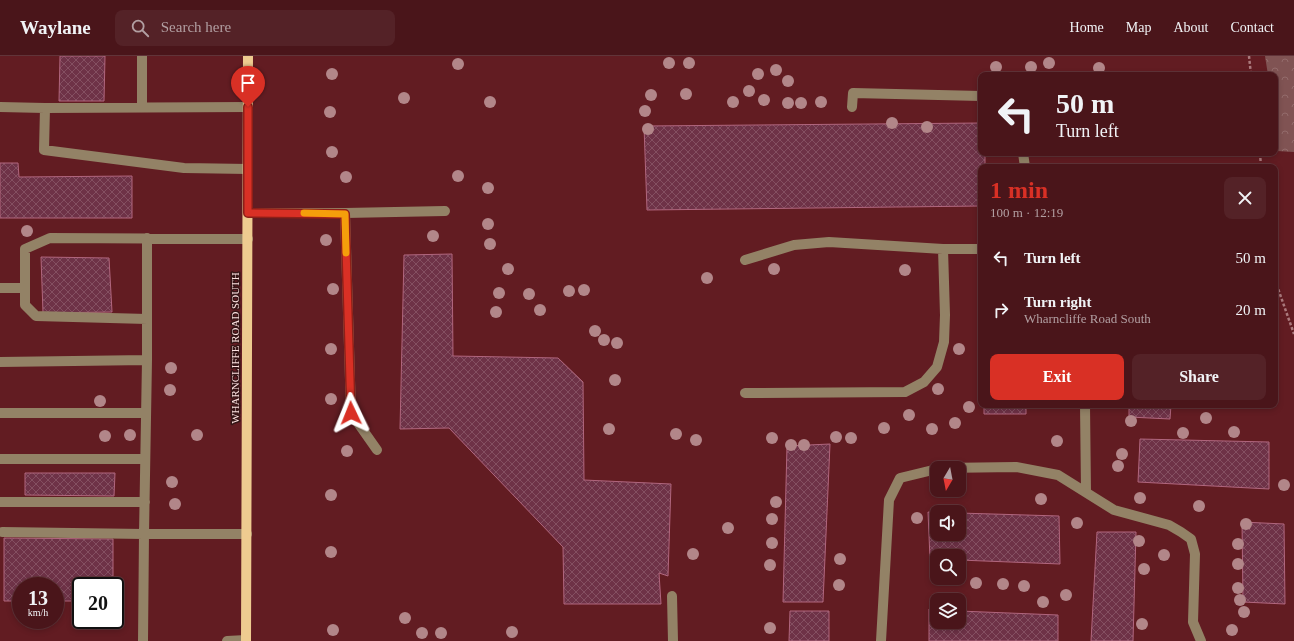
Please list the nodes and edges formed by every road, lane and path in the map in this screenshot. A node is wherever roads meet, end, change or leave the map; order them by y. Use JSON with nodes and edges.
{"nodes":[{"id":1,"x":142,"y":56,"type":"edge"},
{"id":2,"x":248,"y":56,"type":"edge"},
{"id":3,"x":1249,"y":56,"type":"edge"},
{"id":4,"x":1251,"y":72,"type":"edge"},
{"id":5,"x":978,"y":96,"type":"edge"},
{"id":6,"x":0,"y":107,"type":"edge"},
{"id":7,"x":142,"y":107,"type":"junction"},
{"id":8,"x":248,"y":107,"type":"junction"},
{"id":9,"x":852,"y":107,"type":"dead end"},
{"id":10,"x":45,"y":108,"type":"junction"},
{"id":11,"x":248,"y":169,"type":"junction"},
{"id":12,"x":445,"y":211,"type":"dead end"},
{"id":13,"x":248,"y":213,"type":"junction"},
{"id":14,"x":345,"y":214,"type":"junction"},
{"id":15,"x":147,"y":238,"type":"junction"},
{"id":16,"x":248,"y":239,"type":"junction"},
{"id":17,"x":944,"y":249,"type":"junction"},
{"id":18,"x":978,"y":249,"type":"edge"},
{"id":19,"x":745,"y":260,"type":"dead end"},
{"id":20,"x":0,"y":288,"type":"edge"},
{"id":21,"x":25,"y":288,"type":"junction"},
{"id":22,"x":1278,"y":289,"type":"edge"},
{"id":23,"x":147,"y":319,"type":"junction"},
{"id":24,"x":1294,"y":334,"type":"edge"},
{"id":25,"x":147,"y":360,"type":"junction"},
{"id":26,"x":0,"y":362,"type":"edge"},
{"id":27,"x":745,"y":393,"type":"dead end"},
{"id":28,"x":1085,"y":408,"type":"edge"},
{"id":29,"x":0,"y":413,"type":"edge"},
{"id":30,"x":146,"y":413,"type":"junction"},
{"id":31,"x":377,"y":450,"type":"dead end"},
{"id":32,"x":0,"y":459,"type":"edge"},
{"id":33,"x":145,"y":459,"type":"junction"},
{"id":34,"x":966,"y":468,"type":"edge"},
{"id":35,"x":930,"y":471,"type":"edge"},
{"id":36,"x":1086,"y":492,"type":"junction"},
{"id":37,"x":0,"y":502,"type":"edge"},
{"id":38,"x":145,"y":502,"type":"junction"},
{"id":39,"x":2,"y":532,"type":"dead end"},
{"id":40,"x":144,"y":534,"type":"junction"},
{"id":41,"x":247,"y":534,"type":"junction"},
{"id":42,"x":672,"y":596,"type":"dead end"},
{"id":43,"x":143,"y":641,"type":"edge"},
{"id":44,"x":227,"y":641,"type":"edge"},
{"id":45,"x":246,"y":641,"type":"edge"},
{"id":46,"x":673,"y":641,"type":"edge"},
{"id":47,"x":881,"y":641,"type":"edge"},
{"id":48,"x":1201,"y":641,"type":"edge"}],
"edges":[{"from":1,"to":7,"type":"lane"},
{"from":2,"to":8,"type":"main road","name":"WHARNCLIFFE ROAD SOUTH"},
{"from":3,"to":4,"type":"path"},
{"from":5,"to":9,"type":"lane"},
{"from":6,"to":10,"type":"lane"},
{"from":7,"to":8,"type":"lane"},
{"from":7,"to":10,"type":"lane"},
{"from":8,"to":11,"type":"main road","name":"WHARNCLIFFE ROAD SOUTH"},
{"from":10,"to":11,"type":"lane"},
{"from":11,"to":13,"type":"main road","name":"WHARNCLIFFE ROAD SOUTH"},
{"from":12,"to":14,"type":"lane"},
{"from":13,"to":14,"type":"lane"},
{"from":13,"to":16,"type":"main road","name":"WHARNCLIFFE ROAD SOUTH"},
{"from":14,"to":31,"type":"lane"},
{"from":15,"to":16,"type":"lane"},
{"from":15,"to":21,"type":"lane"},
{"from":15,"to":23,"type":"lane"},
{"from":16,"to":41,"type":"main road","name":"WHARNCLIFFE ROAD SOUTH"},
{"from":17,"to":18,"type":"lane"},
{"from":17,"to":19,"type":"lane"},
{"from":17,"to":27,"type":"lane"},
{"from":20,"to":21,"type":"lane"},
{"from":21,"to":23,"type":"lane"},
{"from":22,"to":24,"type":"path"},
{"from":23,"to":25,"type":"lane"},
{"from":25,"to":26,"type":"lane"},
{"from":25,"to":30,"type":"lane"},
{"from":28,"to":36,"type":"lane"},
{"from":29,"to":30,"type":"lane"},
{"from":30,"to":33,"type":"lane"},
{"from":32,"to":33,"type":"lane"},
{"from":33,"to":38,"type":"lane"},
{"from":34,"to":36,"type":"lane"},
{"from":35,"to":47,"type":"lane"},
{"from":36,"to":48,"type":"lane"},
{"from":37,"to":38,"type":"lane"},
{"from":38,"to":40,"type":"lane"},
{"from":39,"to":40,"type":"lane"},
{"from":40,"to":41,"type":"lane"},
{"from":40,"to":43,"type":"lane"},
{"from":41,"to":45,"type":"main road","name":"WHARNCLIFFE ROAD SOUTH"},
{"from":42,"to":46,"type":"lane"},
{"from":44,"to":45,"type":"lane"}]}
